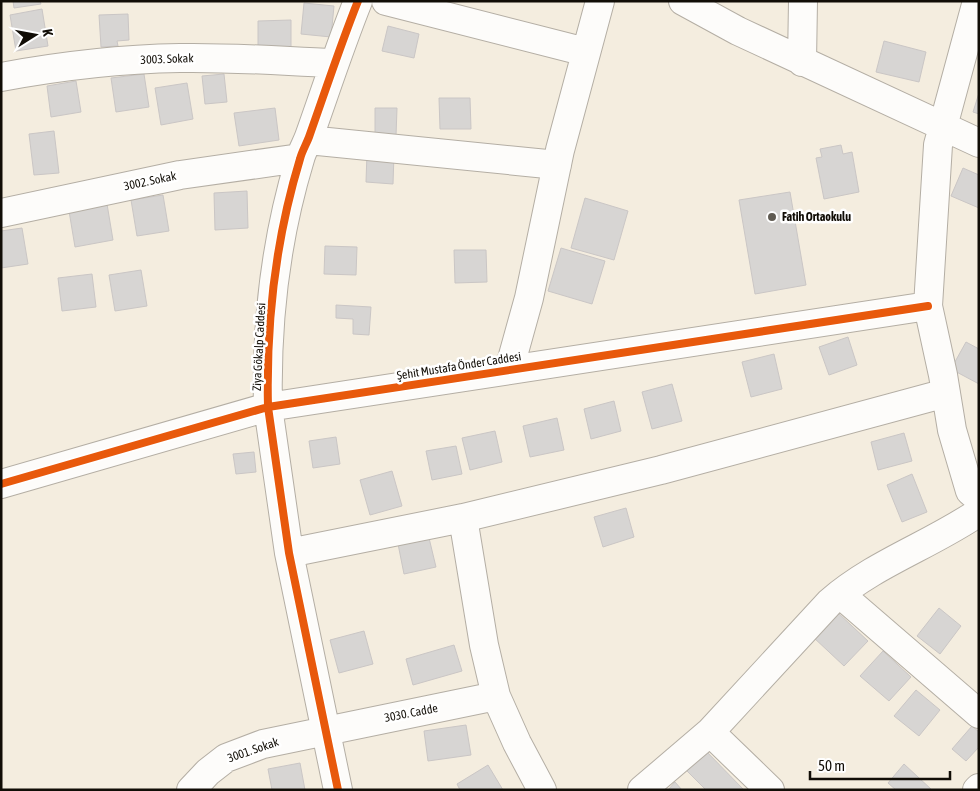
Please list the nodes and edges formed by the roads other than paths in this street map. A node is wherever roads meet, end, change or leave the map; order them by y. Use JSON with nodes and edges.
{"nodes":[{"id":1,"x":358,"y":1,"type":"edge"},
{"id":2,"x":386,"y":1,"type":"edge"},
{"id":3,"x":600,"y":1,"type":"edge"},
{"id":4,"x":683,"y":1,"type":"edge"},
{"id":5,"x":803,"y":1,"type":"edge"},
{"id":6,"x":977,"y":1,"type":"edge"},
{"id":7,"x":586,"y":52,"type":"junction"},
{"id":8,"x":802,"y":62,"type":"junction"},
{"id":9,"x":333,"y":63,"type":"junction"},
{"id":10,"x":1,"y":76,"type":"edge"},
{"id":11,"x":943,"y":128,"type":"junction"},
{"id":12,"x":979,"y":143,"type":"edge"},
{"id":13,"x":304,"y":149,"type":"junction"},
{"id":14,"x":557,"y":165,"type":"junction"},
{"id":15,"x":1,"y":213,"type":"edge"},
{"id":16,"x":928,"y":306,"type":"junction"},
{"id":17,"x":509,"y":370,"type":"junction"},
{"id":18,"x":946,"y":393,"type":"junction"},
{"id":19,"x":268,"y":407,"type":"junction"},
{"id":20,"x":1,"y":484,"type":"edge"},
{"id":21,"x":979,"y":499,"type":"edge"},
{"id":22,"x":979,"y":512,"type":"edge"},
{"id":23,"x":462,"y":518,"type":"junction"},
{"id":24,"x":289,"y":553,"type":"junction"},
{"id":25,"x":840,"y":594,"type":"junction"},
{"id":26,"x":496,"y":696,"type":"junction"},
{"id":27,"x":979,"y":714,"type":"edge"},
{"id":28,"x":325,"y":730,"type":"junction"},
{"id":29,"x":710,"y":732,"type":"junction"},
{"id":30,"x":191,"y":790,"type":"edge"},
{"id":31,"x":338,"y":790,"type":"edge"},
{"id":32,"x":542,"y":790,"type":"edge"},
{"id":33,"x":642,"y":790,"type":"edge"},
{"id":34,"x":770,"y":790,"type":"edge"}],
"edges":[{"from":1,"to":9,"type":"street","name":"Ziya Gökalp Caddesi"},
{"from":2,"to":7,"type":"street"},
{"from":3,"to":7,"type":"street"},
{"from":4,"to":8,"type":"street"},
{"from":5,"to":8,"type":"street"},
{"from":6,"to":11,"type":"street"},
{"from":7,"to":14,"type":"street"},
{"from":8,"to":11,"type":"street"},
{"from":9,"to":10,"type":"street","name":"3003. Sokak"},
{"from":9,"to":13,"type":"street","name":"Ziya Gökalp Caddesi"},
{"from":11,"to":12,"type":"street"},
{"from":11,"to":16,"type":"street"},
{"from":13,"to":14,"type":"street","name":"3002. Sokak"},
{"from":13,"to":15,"type":"street","name":"3002. Sokak"},
{"from":13,"to":19,"type":"street","name":"Ziya Gökalp Caddesi"},
{"from":14,"to":17,"type":"street"},
{"from":16,"to":17,"type":"street","name":"Şehit Mustafa Önder Caddesi"},
{"from":16,"to":18,"type":"street"},
{"from":17,"to":19,"type":"street","name":"Şehit Mustafa Önder Caddesi"},
{"from":18,"to":21,"type":"street"},
{"from":18,"to":23,"type":"street"},
{"from":19,"to":20,"type":"street","name":"Şehit Mustafa Önder Caddesi"},
{"from":19,"to":24,"type":"street","name":"Ziya Gökalp Caddesi"},
{"from":22,"to":25,"type":"street"},
{"from":23,"to":24,"type":"street"},
{"from":23,"to":26,"type":"street"},
{"from":24,"to":28,"type":"street","name":"Ziya Gökalp Caddesi"},
{"from":25,"to":27,"type":"street"},
{"from":25,"to":29,"type":"street"},
{"from":26,"to":28,"type":"street","name":"3030. Cadde"},
{"from":26,"to":32,"type":"street"},
{"from":28,"to":30,"type":"street","name":"3001. Sokak"},
{"from":28,"to":31,"type":"street","name":"Ziya Gökalp Caddesi"},
{"from":29,"to":33,"type":"street"},
{"from":29,"to":34,"type":"street"}]}
